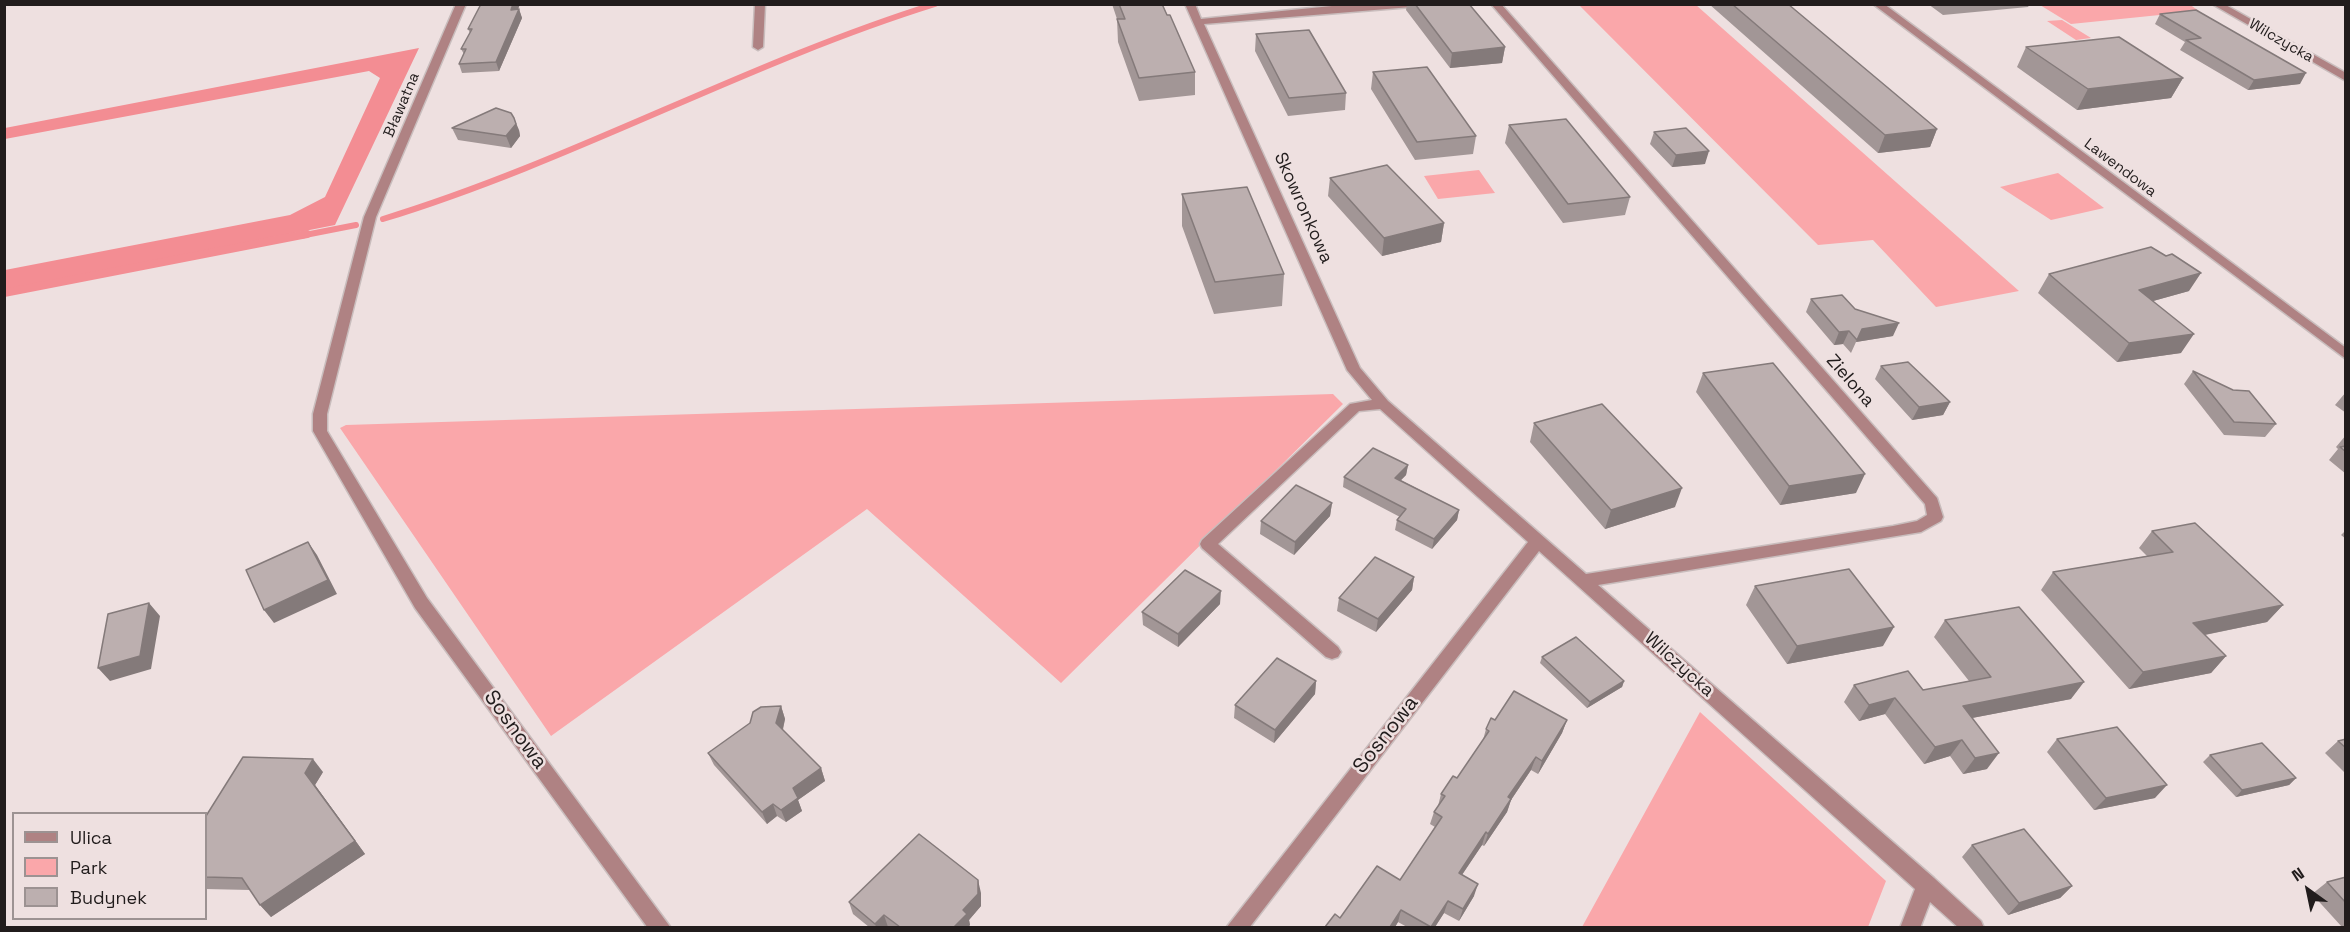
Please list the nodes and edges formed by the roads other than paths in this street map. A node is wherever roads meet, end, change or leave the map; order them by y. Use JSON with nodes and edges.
{"nodes":[{"id":1,"x":461,"y":4,"type":"edge"},
{"id":2,"x":760,"y":4,"type":"edge"},
{"id":3,"x":1190,"y":4,"type":"edge"},
{"id":4,"x":1411,"y":4,"type":"edge"},
{"id":5,"x":1495,"y":4,"type":"edge"},
{"id":6,"x":1877,"y":4,"type":"edge"},
{"id":7,"x":2216,"y":4,"type":"edge"},
{"id":8,"x":1198,"y":22,"type":"junction"},
{"id":9,"x":758,"y":46,"type":"dead end"},
{"id":10,"x":2346,"y":78,"type":"edge"},
{"id":11,"x":2346,"y":355,"type":"edge"},
{"id":12,"x":1383,"y":404,"type":"junction"},
{"id":13,"x":375,"y":528,"type":"joint"},
{"id":14,"x":1537,"y":542,"type":"junction"},
{"id":15,"x":1584,"y":581,"type":"junction"},
{"id":16,"x":1332,"y":651,"type":"dead end"},
{"id":17,"x":1927,"y":885,"type":"junction"},
{"id":18,"x":661,"y":927,"type":"edge"},
{"id":19,"x":1236,"y":927,"type":"edge"},
{"id":20,"x":1910,"y":927,"type":"edge"},
{"id":21,"x":1974,"y":927,"type":"edge"}],
"edges":[{"from":1,"to":13,"type":"street","name":"Bławatna"},
{"from":2,"to":9,"type":"street"},
{"from":3,"to":8,"type":"street","name":"Skowronkowa"},
{"from":4,"to":8,"type":"street"},
{"from":5,"to":15,"type":"street","name":"Zielona"},
{"from":6,"to":11,"type":"street","name":"Lawendowa"},
{"from":7,"to":10,"type":"street","name":"Wilczycka"},
{"from":8,"to":12,"type":"street","name":"Skowronkowa"},
{"from":12,"to":14,"type":"street","name":"Wilczycka"},
{"from":12,"to":16,"type":"street"},
{"from":13,"to":18,"type":"street","name":"Sosnowa"},
{"from":14,"to":15,"type":"street","name":"Wilczycka"},
{"from":14,"to":19,"type":"street","name":"Sosnowa"},
{"from":15,"to":17,"type":"street","name":"Wilczycka"},
{"from":17,"to":20,"type":"street"},
{"from":17,"to":21,"type":"street","name":"Wilczycka"}]}
